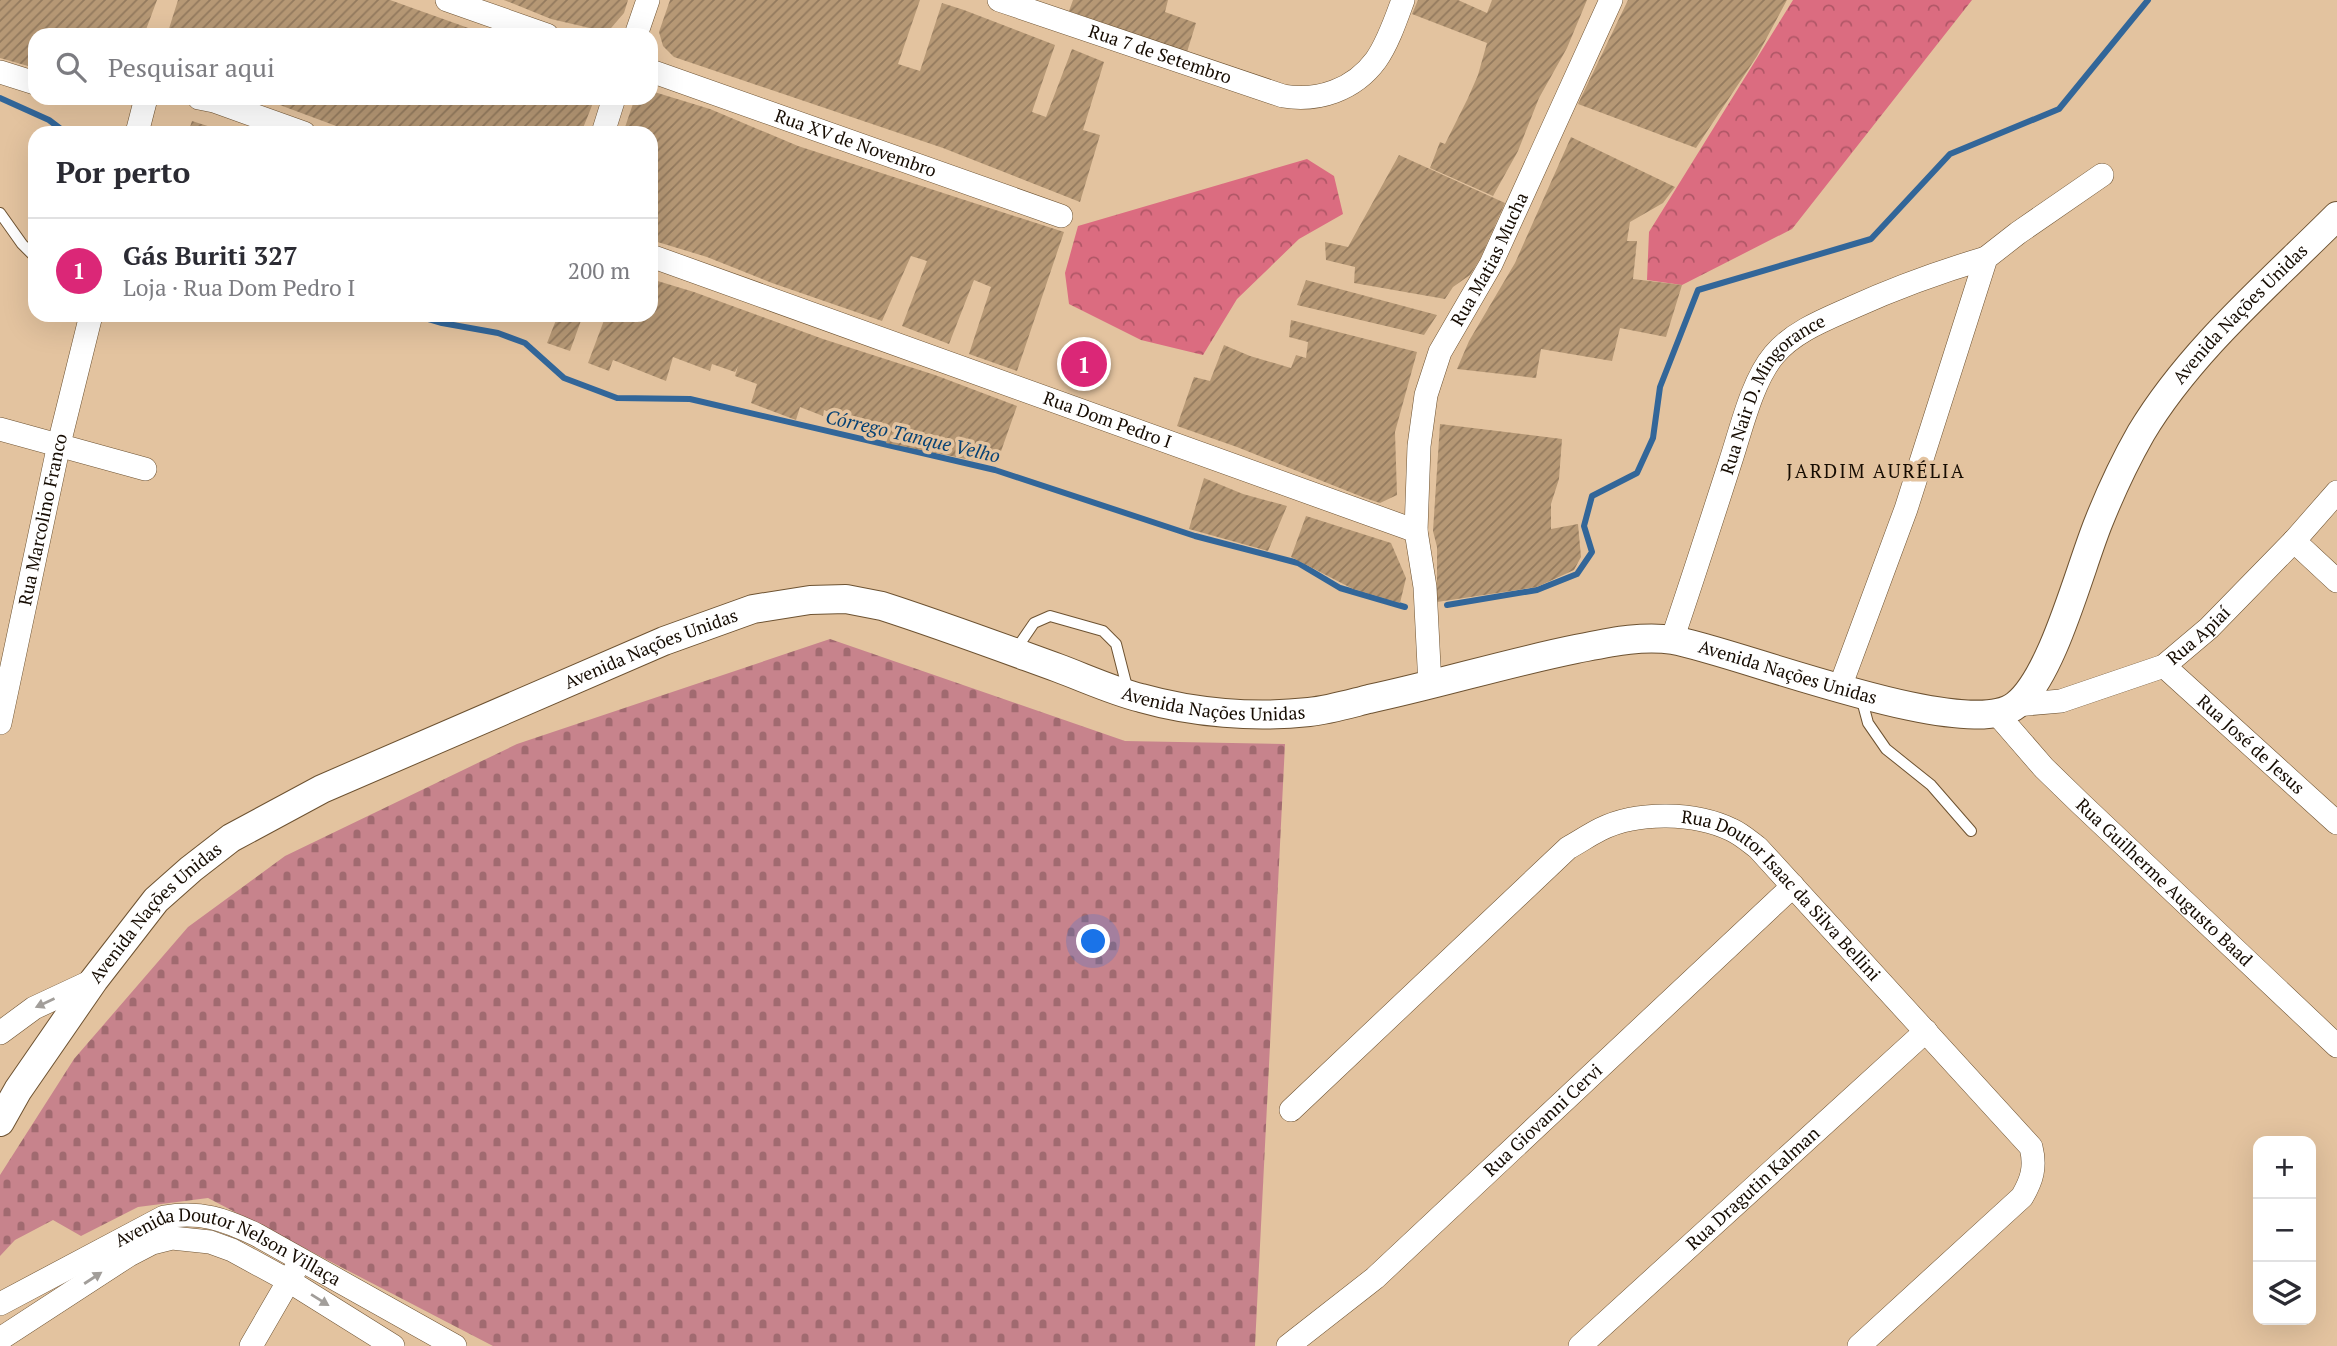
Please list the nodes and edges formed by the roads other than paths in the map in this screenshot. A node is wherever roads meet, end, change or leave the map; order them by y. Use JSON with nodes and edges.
{"nodes":[{"id":1,"x":447,"y":0,"type":"edge"},
{"id":2,"x":648,"y":0,"type":"edge"},
{"id":3,"x":999,"y":0,"type":"edge"},
{"id":4,"x":1404,"y":0,"type":"edge"},
{"id":5,"x":1611,"y":0,"type":"edge"},
{"id":6,"x":1044,"y":8,"type":"edge"},
{"id":7,"x":527,"y":28,"type":"edge"},
{"id":8,"x":638,"y":28,"type":"edge"},
{"id":9,"x":0,"y":72,"type":"edge"},
{"id":10,"x":658,"y":73,"type":"edge"},
{"id":11,"x":28,"y":81,"type":"edge"},
{"id":12,"x":144,"y":105,"type":"edge"},
{"id":13,"x":225,"y":105,"type":"edge"},
{"id":14,"x":612,"y":105,"type":"edge"},
{"id":15,"x":139,"y":126,"type":"edge"},
{"id":16,"x":284,"y":126,"type":"edge"},
{"id":17,"x":605,"y":126,"type":"edge"},
{"id":18,"x":2102,"y":175,"type":"dead end"},
{"id":19,"x":0,"y":213,"type":"edge"},
{"id":20,"x":1062,"y":216,"type":"dead end"},
{"id":21,"x":2337,"y":216,"type":"edge"},
{"id":22,"x":28,"y":250,"type":"edge"},
{"id":23,"x":1986,"y":258,"type":"junction"},
{"id":24,"x":658,"y":259,"type":"edge"},
{"id":25,"x":89,"y":322,"type":"edge"},
{"id":26,"x":0,"y":429,"type":"edge"},
{"id":27,"x":59,"y":444,"type":"junction"},
{"id":28,"x":145,"y":469,"type":"dead end"},
{"id":29,"x":2337,"y":492,"type":"edge"},
{"id":30,"x":1416,"y":531,"type":"junction"},
{"id":31,"x":2294,"y":541,"type":"junction"},
{"id":32,"x":2337,"y":581,"type":"edge"},
{"id":33,"x":1672,"y":640,"type":"junction"},
{"id":34,"x":1015,"y":652,"type":"junction"},
{"id":35,"x":2164,"y":666,"type":"junction"},
{"id":36,"x":1430,"y":686,"type":"junction"},
{"id":37,"x":1850,"y":691,"type":"junction"},
{"id":38,"x":1128,"y":694,"type":"junction"},
{"id":39,"x":2007,"y":710,"type":"junction"},
{"id":40,"x":0,"y":723,"type":"edge"},
{"id":41,"x":2337,"y":823,"type":"edge"},
{"id":42,"x":1971,"y":831,"type":"dead end"},
{"id":43,"x":1793,"y":886,"type":"junction"},
{"id":44,"x":94,"y":980,"type":"junction"},
{"id":45,"x":1926,"y":1031,"type":"junction"},
{"id":46,"x":0,"y":1033,"type":"edge"},
{"id":47,"x":2337,"y":1046,"type":"edge"},
{"id":48,"x":1290,"y":1110,"type":"dead end"},
{"id":49,"x":0,"y":1122,"type":"edge"},
{"id":50,"x":302,"y":1258,"type":"junction"},
{"id":51,"x":289,"y":1281,"type":"junction"},
{"id":52,"x":0,"y":1304,"type":"edge"},
{"id":53,"x":0,"y":1339,"type":"edge"},
{"id":54,"x":251,"y":1346,"type":"edge"},
{"id":55,"x":393,"y":1346,"type":"edge"},
{"id":56,"x":455,"y":1346,"type":"edge"},
{"id":57,"x":1288,"y":1346,"type":"edge"},
{"id":58,"x":1580,"y":1346,"type":"edge"},
{"id":59,"x":1859,"y":1346,"type":"edge"}],
"edges":[{"from":1,"to":7,"type":"street"},
{"from":2,"to":8,"type":"street"},
{"from":3,"to":6,"type":"street","name":"Rua 7 de Setembro"},
{"from":4,"to":6,"type":"street","name":"Rua 7 de Setembro"},
{"from":5,"to":30,"type":"street","name":"Rua Matias Mucha"},
{"from":9,"to":11,"type":"street"},
{"from":10,"to":20,"type":"street","name":"Rua XV de Novembro"},
{"from":12,"to":15,"type":"street"},
{"from":13,"to":16,"type":"street"},
{"from":14,"to":17,"type":"street"},
{"from":18,"to":23,"type":"street"},
{"from":19,"to":22,"type":"lane"},
{"from":21,"to":39,"type":"street","name":"Avenida Nações Unidas"},
{"from":23,"to":33,"type":"street","name":"Rua Nair D. Mingorance"},
{"from":23,"to":37,"type":"street"},
{"from":24,"to":30,"type":"street","name":"Rua Dom Pedro I"},
{"from":25,"to":27,"type":"street","name":"Rua Marcolino Franco"},
{"from":26,"to":27,"type":"street"},
{"from":27,"to":28,"type":"street"},
{"from":27,"to":40,"type":"street","name":"Rua Marcolino Franco"},
{"from":29,"to":31,"type":"street","name":"Rua Apiaí"},
{"from":30,"to":36,"type":"street"},
{"from":31,"to":32,"type":"street"},
{"from":31,"to":35,"type":"street","name":"Rua Apiaí"},
{"from":33,"to":36,"type":"street","name":"Avenida Nações Unidas"},
{"from":33,"to":37,"type":"street","name":"Avenida Nações Unidas"},
{"from":34,"to":38,"type":"street","name":"Avenida Nações Unidas"},
{"from":34,"to":38,"type":"lane"},
{"from":34,"to":44,"type":"street","name":"Avenida Nações Unidas"},
{"from":35,"to":39,"type":"street","name":"Rua Apiaí"},
{"from":35,"to":41,"type":"street","name":"Rua José de Jesus"},
{"from":36,"to":38,"type":"street","name":"Avenida Nações Unidas"},
{"from":37,"to":39,"type":"street","name":"Avenida Nações Unidas"},
{"from":37,"to":42,"type":"lane"},
{"from":39,"to":47,"type":"street","name":"Rua Guilherme Augusto Baad"},
{"from":43,"to":45,"type":"street","name":"Rua Doutor Isaac da Silva Bellini"},
{"from":43,"to":48,"type":"street","name":"Rua Doutor Isaac da Silva Bellini"},
{"from":43,"to":57,"type":"street","name":"Rua Giovanni Cervi"},
{"from":44,"to":46,"type":"street","one_way":true},
{"from":44,"to":49,"type":"street","name":"Avenida Nações Unidas"},
{"from":45,"to":58,"type":"street","name":"Rua Dragutin Kalman"},
{"from":45,"to":59,"type":"street","name":"Rua Doutor Isaac da Silva Bellini"},
{"from":50,"to":51,"type":"street"},
{"from":50,"to":52,"type":"street","name":"Avenida Doutor Nelson Villaça"},
{"from":50,"to":56,"type":"street","name":"Avenida Doutor Nelson Villaça"},
{"from":53,"to":51,"type":"street","name":"Avenida Doutor Nelson Villaça","one_way":true},
{"from":51,"to":54,"type":"street"},
{"from":51,"to":55,"type":"street","name":"Avenida Doutor Nelson Villaça","one_way":true}]}
